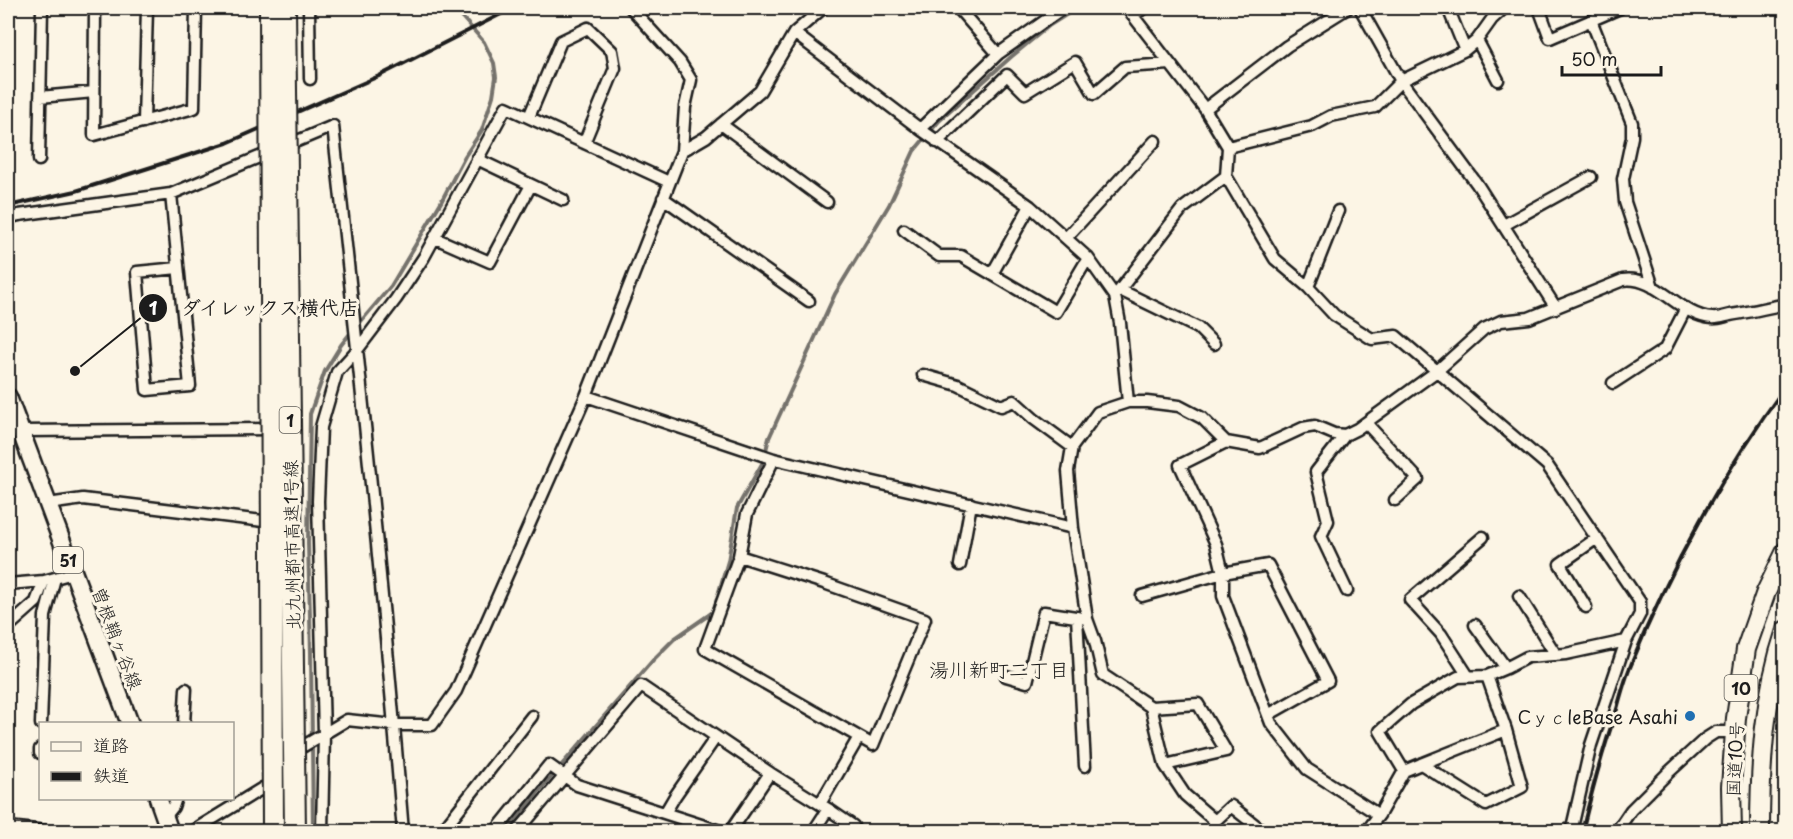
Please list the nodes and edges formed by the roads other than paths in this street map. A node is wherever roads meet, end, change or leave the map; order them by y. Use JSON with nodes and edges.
{"nodes":[{"id":1,"x":42,"y":8,"type":"edge"},
{"id":2,"x":95,"y":8,"type":"edge"},
{"id":3,"x":147,"y":8,"type":"edge"},
{"id":4,"x":196,"y":8,"type":"edge"},
{"id":5,"x":270,"y":8,"type":"edge"},
{"id":6,"x":285,"y":8,"type":"edge"},
{"id":7,"x":309,"y":8,"type":"edge"},
{"id":8,"x":631,"y":8,"type":"edge"},
{"id":9,"x":823,"y":8,"type":"edge"},
{"id":10,"x":958,"y":8,"type":"edge"},
{"id":11,"x":1064,"y":8,"type":"edge"},
{"id":12,"x":1144,"y":8,"type":"edge"},
{"id":13,"x":1348,"y":8,"type":"edge"},
{"id":14,"x":1360,"y":8,"type":"edge"},
{"id":15,"x":1448,"y":8,"type":"edge"},
{"id":16,"x":1504,"y":8,"type":"edge"},
{"id":17,"x":1539,"y":8,"type":"edge"},
{"id":18,"x":1620,"y":8,"type":"edge"},
{"id":19,"x":1130,"y":11,"type":"edge"},
{"id":20,"x":1591,"y":20,"type":"junction"},
{"id":21,"x":794,"y":33,"type":"junction"},
{"id":22,"x":1477,"y":40,"type":"junction"},
{"id":23,"x":1465,"y":50,"type":"junction"},
{"id":24,"x":998,"y":54,"type":"junction"},
{"id":25,"x":1170,"y":64,"type":"junction"},
{"id":26,"x":309,"y":80,"type":"dead end"},
{"id":27,"x":1498,"y":80,"type":"dead end"},
{"id":28,"x":1401,"y":81,"type":"junction"},
{"id":29,"x":94,"y":92,"type":"junction"},
{"id":30,"x":40,"y":98,"type":"junction"},
{"id":31,"x":1205,"y":109,"type":"junction"},
{"id":32,"x":529,"y":117,"type":"junction"},
{"id":33,"x":144,"y":122,"type":"junction"},
{"id":34,"x":721,"y":124,"type":"junction"},
{"id":35,"x":920,"y":129,"type":"junction"},
{"id":36,"x":938,"y":141,"type":"junction"},
{"id":37,"x":1155,"y":141,"type":"dead end"},
{"id":38,"x":584,"y":143,"type":"junction"},
{"id":39,"x":1228,"y":147,"type":"junction"},
{"id":40,"x":682,"y":151,"type":"junction"},
{"id":41,"x":477,"y":159,"type":"junction"},
{"id":42,"x":39,"y":160,"type":"dead end"},
{"id":43,"x":1226,"y":176,"type":"junction"},
{"id":44,"x":1591,"y":177,"type":"dead end"},
{"id":45,"x":669,"y":182,"type":"junction"},
{"id":46,"x":531,"y":185,"type":"junction"},
{"id":47,"x":171,"y":194,"type":"junction"},
{"id":48,"x":663,"y":198,"type":"junction"},
{"id":49,"x":563,"y":200,"type":"dead end"},
{"id":50,"x":827,"y":202,"type":"dead end"},
{"id":51,"x":1030,"y":206,"type":"junction"},
{"id":52,"x":1338,"y":211,"type":"dead end"},
{"id":53,"x":8,"y":218,"type":"edge"},
{"id":54,"x":1504,"y":225,"type":"junction"},
{"id":55,"x":904,"y":230,"type":"dead end"},
{"id":56,"x":435,"y":238,"type":"junction"},
{"id":57,"x":1066,"y":238,"type":"junction"},
{"id":58,"x":1088,"y":258,"type":"junction"},
{"id":59,"x":178,"y":268,"type":"junction"},
{"id":60,"x":992,"y":274,"type":"junction"},
{"id":61,"x":1308,"y":287,"type":"junction"},
{"id":62,"x":1653,"y":287,"type":"junction"},
{"id":63,"x":1118,"y":293,"type":"junction"},
{"id":64,"x":809,"y":301,"type":"dead end"},
{"id":65,"x":1785,"y":304,"type":"edge"},
{"id":66,"x":1556,"y":308,"type":"junction"},
{"id":67,"x":1686,"y":308,"type":"junction"},
{"id":68,"x":1214,"y":344,"type":"dead end"},
{"id":69,"x":358,"y":349,"type":"junction"},
{"id":70,"x":1437,"y":371,"type":"junction"},
{"id":71,"x":923,"y":375,"type":"dead end"},
{"id":72,"x":1613,"y":383,"type":"dead end"},
{"id":73,"x":586,"y":396,"type":"junction"},
{"id":74,"x":8,"y":397,"type":"edge"},
{"id":75,"x":1128,"y":402,"type":"junction"},
{"id":76,"x":14,"y":421,"type":"edge"},
{"id":77,"x":1366,"y":423,"type":"junction"},
{"id":78,"x":270,"y":429,"type":"dead end"},
{"id":79,"x":1345,"y":435,"type":"junction"},
{"id":80,"x":1226,"y":442,"type":"junction"},
{"id":81,"x":1072,"y":447,"type":"junction"},
{"id":82,"x":774,"y":459,"type":"junction"},
{"id":83,"x":1395,"y":500,"type":"dead end"},
{"id":84,"x":48,"y":504,"type":"junction"},
{"id":85,"x":971,"y":504,"type":"junction"},
{"id":86,"x":271,"y":522,"type":"dead end"},
{"id":87,"x":1073,"y":528,"type":"junction"},
{"id":88,"x":1484,"y":537,"type":"dead end"},
{"id":89,"x":1597,"y":538,"type":"junction"},
{"id":90,"x":1785,"y":551,"type":"edge"},
{"id":91,"x":739,"y":556,"type":"junction"},
{"id":92,"x":960,"y":565,"type":"dead end"},
{"id":93,"x":73,"y":573,"type":"junction"},
{"id":94,"x":1223,"y":573,"type":"junction"},
{"id":95,"x":1785,"y":576,"type":"edge"},
{"id":96,"x":49,"y":580,"type":"junction"},
{"id":97,"x":8,"y":584,"type":"edge"},
{"id":98,"x":1347,"y":591,"type":"dead end"},
{"id":99,"x":1142,"y":596,"type":"dead end"},
{"id":100,"x":1519,"y":596,"type":"dead end"},
{"id":101,"x":1586,"y":607,"type":"dead end"},
{"id":102,"x":1082,"y":618,"type":"junction"},
{"id":103,"x":1475,"y":625,"type":"dead end"},
{"id":104,"x":8,"y":627,"type":"edge"},
{"id":105,"x":1785,"y":630,"type":"edge"},
{"id":106,"x":1626,"y":641,"type":"junction"},
{"id":107,"x":1556,"y":655,"type":"junction"},
{"id":108,"x":1506,"y":668,"type":"junction"},
{"id":109,"x":1006,"y":676,"type":"dead end"},
{"id":110,"x":1468,"y":676,"type":"junction"},
{"id":111,"x":1487,"y":676,"type":"junction"},
{"id":112,"x":186,"y":690,"type":"dead end"},
{"id":113,"x":1151,"y":707,"type":"junction"},
{"id":114,"x":1268,"y":715,"type":"junction"},
{"id":115,"x":532,"y":716,"type":"dead end"},
{"id":116,"x":41,"y":722,"type":"edge"},
{"id":117,"x":130,"y":722,"type":"edge"},
{"id":118,"x":184,"y":722,"type":"edge"},
{"id":119,"x":394,"y":724,"type":"junction"},
{"id":120,"x":1736,"y":725,"type":"junction"},
{"id":121,"x":1506,"y":730,"type":"junction"},
{"id":122,"x":324,"y":734,"type":"junction"},
{"id":123,"x":716,"y":738,"type":"junction"},
{"id":124,"x":859,"y":738,"type":"junction"},
{"id":125,"x":1421,"y":764,"type":"junction"},
{"id":126,"x":1165,"y":765,"type":"junction"},
{"id":127,"x":1085,"y":766,"type":"dead end"},
{"id":128,"x":1404,"y":771,"type":"junction"},
{"id":129,"x":770,"y":773,"type":"junction"},
{"id":130,"x":565,"y":775,"type":"junction"},
{"id":131,"x":159,"y":800,"type":"edge"},
{"id":132,"x":175,"y":800,"type":"edge"},
{"id":133,"x":824,"y":807,"type":"junction"},
{"id":134,"x":665,"y":813,"type":"junction"},
{"id":135,"x":1379,"y":815,"type":"junction"},
{"id":136,"x":168,"y":824,"type":"edge"},
{"id":137,"x":1213,"y":826,"type":"edge"},
{"id":138,"x":8,"y":827,"type":"edge"},
{"id":139,"x":55,"y":831,"type":"edge"},
{"id":140,"x":191,"y":831,"type":"edge"},
{"id":141,"x":273,"y":831,"type":"edge"},
{"id":142,"x":295,"y":831,"type":"edge"},
{"id":143,"x":322,"y":831,"type":"edge"},
{"id":144,"x":403,"y":831,"type":"edge"},
{"id":145,"x":441,"y":831,"type":"edge"},
{"id":146,"x":495,"y":831,"type":"edge"},
{"id":147,"x":517,"y":831,"type":"edge"},
{"id":148,"x":723,"y":831,"type":"edge"},
{"id":149,"x":730,"y":831,"type":"edge"},
{"id":150,"x":813,"y":831,"type":"edge"},
{"id":151,"x":850,"y":831,"type":"edge"},
{"id":152,"x":1264,"y":831,"type":"edge"},
{"id":153,"x":1366,"y":831,"type":"edge"},
{"id":154,"x":1571,"y":831,"type":"edge"},
{"id":155,"x":1616,"y":831,"type":"edge"},
{"id":156,"x":1732,"y":831,"type":"edge"},
{"id":157,"x":1760,"y":831,"type":"edge"}],
"edges":[{"from":1,"to":30,"type":"street"},
{"from":2,"to":29,"type":"street"},
{"from":3,"to":33,"type":"street"},
{"from":4,"to":33,"type":"street"},
{"from":5,"to":141,"type":"highway","name":"北九州都市高速1号線","number":"1","bridge":true},
{"from":6,"to":142,"type":"highway","name":"北九州都市高速1号線","number":"1","bridge":true},
{"from":7,"to":26,"type":"street"},
{"from":8,"to":40,"type":"street"},
{"from":9,"to":21,"type":"street"},
{"from":10,"to":24,"type":"street"},
{"from":11,"to":24,"type":"street"},
{"from":12,"to":19,"type":"street"},
{"from":13,"to":31,"type":"street"},
{"from":14,"to":28,"type":"street"},
{"from":15,"to":23,"type":"street"},
{"from":16,"to":22,"type":"street"},
{"from":17,"to":20,"type":"street"},
{"from":18,"to":20,"type":"street"},
{"from":19,"to":25,"type":"street"},
{"from":20,"to":62,"type":"street"},
{"from":21,"to":34,"type":"street"},
{"from":21,"to":35,"type":"street"},
{"from":22,"to":23,"type":"street"},
{"from":22,"to":27,"type":"street"},
{"from":23,"to":28,"type":"street"},
{"from":24,"to":35,"type":"street"},
{"from":25,"to":31,"type":"street"},
{"from":25,"to":36,"type":"street"},
{"from":28,"to":39,"type":"street"},
{"from":28,"to":54,"type":"street"},
{"from":29,"to":30,"type":"street"},
{"from":29,"to":33,"type":"street"},
{"from":30,"to":42,"type":"street"},
{"from":31,"to":39,"type":"street"},
{"from":32,"to":38,"type":"street"},
{"from":32,"to":38,"type":"street"},
{"from":32,"to":41,"type":"street"},
{"from":34,"to":40,"type":"street"},
{"from":34,"to":50,"type":"street"},
{"from":35,"to":36,"type":"street"},
{"from":36,"to":51,"type":"street"},
{"from":37,"to":57,"type":"street"},
{"from":38,"to":45,"type":"street"},
{"from":39,"to":43,"type":"street"},
{"from":40,"to":45,"type":"street"},
{"from":41,"to":46,"type":"street"},
{"from":41,"to":56,"type":"street"},
{"from":43,"to":61,"type":"street"},
{"from":43,"to":63,"type":"street"},
{"from":44,"to":54,"type":"street"},
{"from":45,"to":48,"type":"street"},
{"from":46,"to":49,"type":"street"},
{"from":46,"to":56,"type":"street"},
{"from":47,"to":53,"type":"street"},
{"from":47,"to":59,"type":"street"},
{"from":47,"to":69,"type":"street"},
{"from":48,"to":64,"type":"street"},
{"from":48,"to":73,"type":"street"},
{"from":51,"to":57,"type":"street"},
{"from":51,"to":60,"type":"street"},
{"from":52,"to":61,"type":"street"},
{"from":54,"to":66,"type":"street"},
{"from":55,"to":60,"type":"street"},
{"from":56,"to":69,"type":"street"},
{"from":57,"to":58,"type":"street"},
{"from":58,"to":60,"type":"street"},
{"from":58,"to":63,"type":"street"},
{"from":59,"to":59,"type":"street"},
{"from":61,"to":70,"type":"street"},
{"from":62,"to":66,"type":"street"},
{"from":62,"to":67,"type":"street"},
{"from":63,"to":68,"type":"street"},
{"from":63,"to":75,"type":"street"},
{"from":65,"to":67,"type":"street"},
{"from":66,"to":70,"type":"street"},
{"from":67,"to":72,"type":"street"},
{"from":69,"to":119,"type":"street"},
{"from":69,"to":122,"type":"street"},
{"from":70,"to":77,"type":"street"},
{"from":70,"to":89,"type":"street"},
{"from":71,"to":81,"type":"street"},
{"from":73,"to":82,"type":"street"},
{"from":73,"to":119,"type":"street"},
{"from":74,"to":76,"type":"main road","name":"曽根鞘ヶ谷線","number":"51"},
{"from":75,"to":80,"type":"street"},
{"from":75,"to":81,"type":"street"},
{"from":76,"to":78,"type":"street"},
{"from":76,"to":84,"type":"main road","name":"曽根鞘ヶ谷線","number":"51"},
{"from":77,"to":79,"type":"street"},
{"from":77,"to":83,"type":"street"},
{"from":79,"to":80,"type":"street"},
{"from":79,"to":98,"type":"street"},
{"from":80,"to":94,"type":"street"},
{"from":81,"to":87,"type":"street"},
{"from":82,"to":85,"type":"street"},
{"from":82,"to":91,"type":"street"},
{"from":84,"to":86,"type":"street"},
{"from":84,"to":93,"type":"main road","name":"曽根鞘ヶ谷線","number":"51"},
{"from":85,"to":87,"type":"street"},
{"from":85,"to":92,"type":"street"},
{"from":87,"to":102,"type":"street"},
{"from":88,"to":110,"type":"street"},
{"from":89,"to":101,"type":"street"},
{"from":89,"to":106,"type":"street"},
{"from":90,"to":120,"type":"highway","name":"国道10号","number":"10"},
{"from":91,"to":124,"type":"street"},
{"from":91,"to":124,"type":"street"},
{"from":93,"to":96,"type":"street"},
{"from":93,"to":117,"type":"main road","name":"曽根鞘ヶ谷線","number":"51"},
{"from":94,"to":99,"type":"street"},
{"from":94,"to":114,"type":"street"},
{"from":94,"to":114,"type":"street"},
{"from":95,"to":120,"type":"highway"},
{"from":96,"to":97,"type":"street"},
{"from":96,"to":104,"type":"street"},
{"from":96,"to":116,"type":"street"},
{"from":100,"to":107,"type":"street"},
{"from":102,"to":109,"type":"street"},
{"from":102,"to":113,"type":"street"},
{"from":102,"to":127,"type":"street"},
{"from":103,"to":108,"type":"street"},
{"from":105,"to":157,"type":"highway","name":"国道10号","number":"10"},
{"from":106,"to":107,"type":"street"},
{"from":106,"to":154,"type":"street"},
{"from":107,"to":108,"type":"street"},
{"from":108,"to":111,"type":"street"},
{"from":110,"to":111,"type":"street"},
{"from":110,"to":128,"type":"street"},
{"from":111,"to":121,"type":"street"},
{"from":112,"to":118,"type":"street"},
{"from":113,"to":126,"type":"street"},
{"from":113,"to":126,"type":"street"},
{"from":114,"to":135,"type":"street"},
{"from":115,"to":145,"type":"street"},
{"from":119,"to":122,"type":"street"},
{"from":119,"to":144,"type":"street"},
{"from":120,"to":155,"type":"street"},
{"from":120,"to":156,"type":"highway","name":"国道10号","number":"10"},
{"from":121,"to":125,"type":"street"},
{"from":121,"to":125,"type":"street"},
{"from":122,"to":140,"type":"street"},
{"from":122,"to":143,"type":"street"},
{"from":123,"to":129,"type":"street"},
{"from":123,"to":130,"type":"street"},
{"from":123,"to":134,"type":"street"},
{"from":124,"to":133,"type":"street"},
{"from":125,"to":128,"type":"street"},
{"from":126,"to":137,"type":"street"},
{"from":128,"to":135,"type":"street"},
{"from":129,"to":133,"type":"street"},
{"from":129,"to":149,"type":"street"},
{"from":130,"to":134,"type":"street"},
{"from":130,"to":146,"type":"street"},
{"from":130,"to":147,"type":"street"},
{"from":131,"to":136,"type":"main road"},
{"from":132,"to":136,"type":"street"},
{"from":133,"to":150,"type":"street"},
{"from":133,"to":151,"type":"street"},
{"from":134,"to":148,"type":"street"},
{"from":135,"to":153,"type":"street"},
{"from":137,"to":152,"type":"street"},
{"from":138,"to":139,"type":"street"}]}
